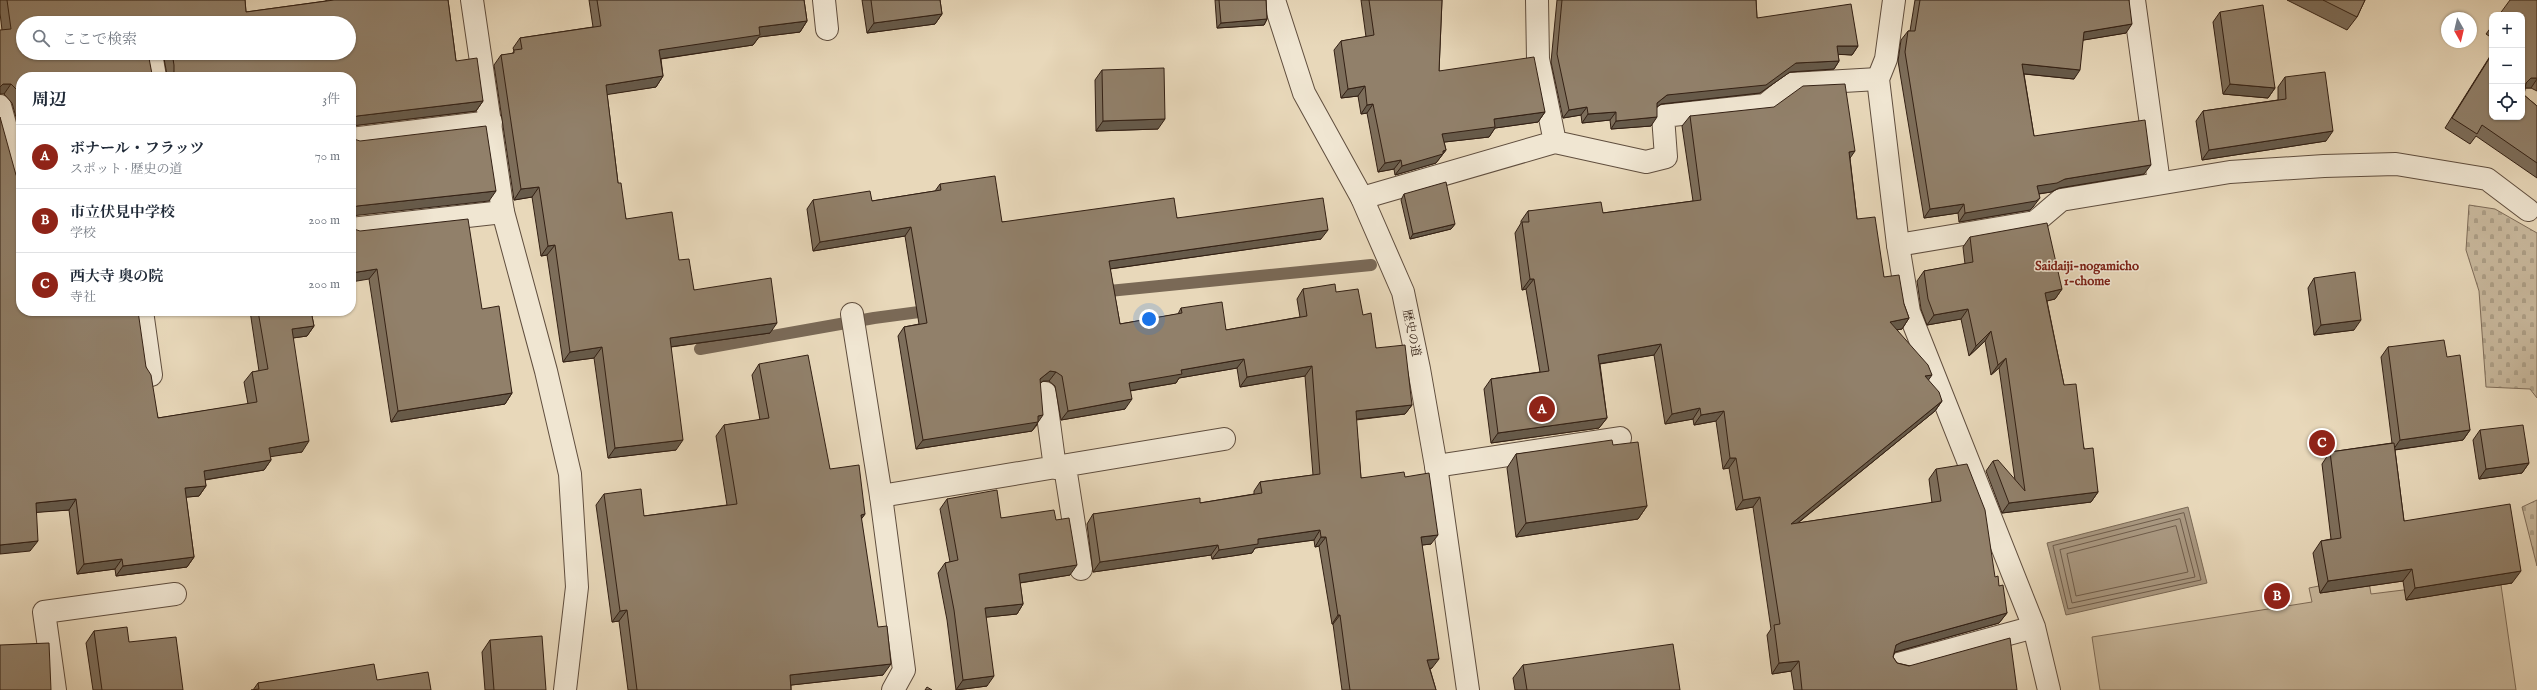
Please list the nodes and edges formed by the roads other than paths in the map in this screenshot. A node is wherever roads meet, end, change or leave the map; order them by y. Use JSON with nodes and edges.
{"nodes":[{"id":1,"x":472,"y":0,"type":"edge"},
{"id":2,"x":824,"y":0,"type":"edge"},
{"id":3,"x":1274,"y":0,"type":"edge"},
{"id":4,"x":1537,"y":0,"type":"edge"},
{"id":5,"x":1894,"y":0,"type":"edge"},
{"id":6,"x":2134,"y":0,"type":"edge"},
{"id":7,"x":826,"y":28,"type":"dead end"},
{"id":8,"x":152,"y":60,"type":"edge"},
{"id":9,"x":153,"y":72,"type":"edge"},
{"id":10,"x":1878,"y":79,"type":"junction"},
{"id":11,"x":0,"y":106,"type":"edge"},
{"id":12,"x":491,"y":122,"type":"junction"},
{"id":13,"x":356,"y":138,"type":"edge"},
{"id":14,"x":1555,"y":142,"type":"junction"},
{"id":15,"x":16,"y":160,"type":"edge"},
{"id":16,"x":2159,"y":183,"type":"junction"},
{"id":17,"x":1362,"y":198,"type":"junction"},
{"id":18,"x":2528,"y":210,"type":"dead end"},
{"id":19,"x":503,"y":212,"type":"junction"},
{"id":20,"x":356,"y":228,"type":"edge"},
{"id":21,"x":1898,"y":245,"type":"junction"},
{"id":22,"x":852,"y":314,"type":"dead end"},
{"id":23,"x":143,"y":316,"type":"edge"},
{"id":24,"x":151,"y":375,"type":"edge"},
{"id":25,"x":1045,"y":393,"type":"edge"},
{"id":26,"x":1620,"y":438,"type":"dead end"},
{"id":27,"x":1224,"y":440,"type":"dead end"},
{"id":28,"x":1436,"y":466,"type":"junction"},
{"id":29,"x":1060,"y":468,"type":"junction"},
{"id":30,"x":880,"y":496,"type":"junction"},
{"id":31,"x":1081,"y":569,"type":"dead end"},
{"id":32,"x":175,"y":594,"type":"dead end"},
{"id":33,"x":2034,"y":627,"type":"junction"},
{"id":34,"x":1898,"y":664,"type":"edge"},
{"id":35,"x":54,"y":690,"type":"edge"},
{"id":36,"x":565,"y":690,"type":"edge"},
{"id":37,"x":893,"y":690,"type":"edge"},
{"id":38,"x":1468,"y":690,"type":"edge"},
{"id":39,"x":2049,"y":690,"type":"edge"}],
"edges":[{"from":1,"to":12,"type":"street"},
{"from":2,"to":7,"type":"street"},
{"from":3,"to":17,"type":"street","name":"歴史の道"},
{"from":4,"to":14,"type":"street"},
{"from":5,"to":10,"type":"street"},
{"from":6,"to":16,"type":"street"},
{"from":8,"to":9,"type":"street"},
{"from":10,"to":14,"type":"street"},
{"from":10,"to":21,"type":"street"},
{"from":11,"to":15,"type":"street"},
{"from":12,"to":13,"type":"street"},
{"from":12,"to":19,"type":"street"},
{"from":14,"to":17,"type":"street"},
{"from":16,"to":18,"type":"street"},
{"from":16,"to":21,"type":"street"},
{"from":17,"to":28,"type":"street","name":"歴史の道"},
{"from":19,"to":20,"type":"street"},
{"from":19,"to":36,"type":"street"},
{"from":21,"to":33,"type":"street"},
{"from":22,"to":30,"type":"street"},
{"from":23,"to":24,"type":"street"},
{"from":25,"to":29,"type":"street"},
{"from":26,"to":28,"type":"street"},
{"from":27,"to":29,"type":"street"},
{"from":28,"to":38,"type":"street","name":"歴史の道"},
{"from":29,"to":30,"type":"street"},
{"from":29,"to":31,"type":"street"},
{"from":30,"to":37,"type":"street"},
{"from":32,"to":35,"type":"street"},
{"from":33,"to":34,"type":"street"},
{"from":33,"to":39,"type":"street"}]}
